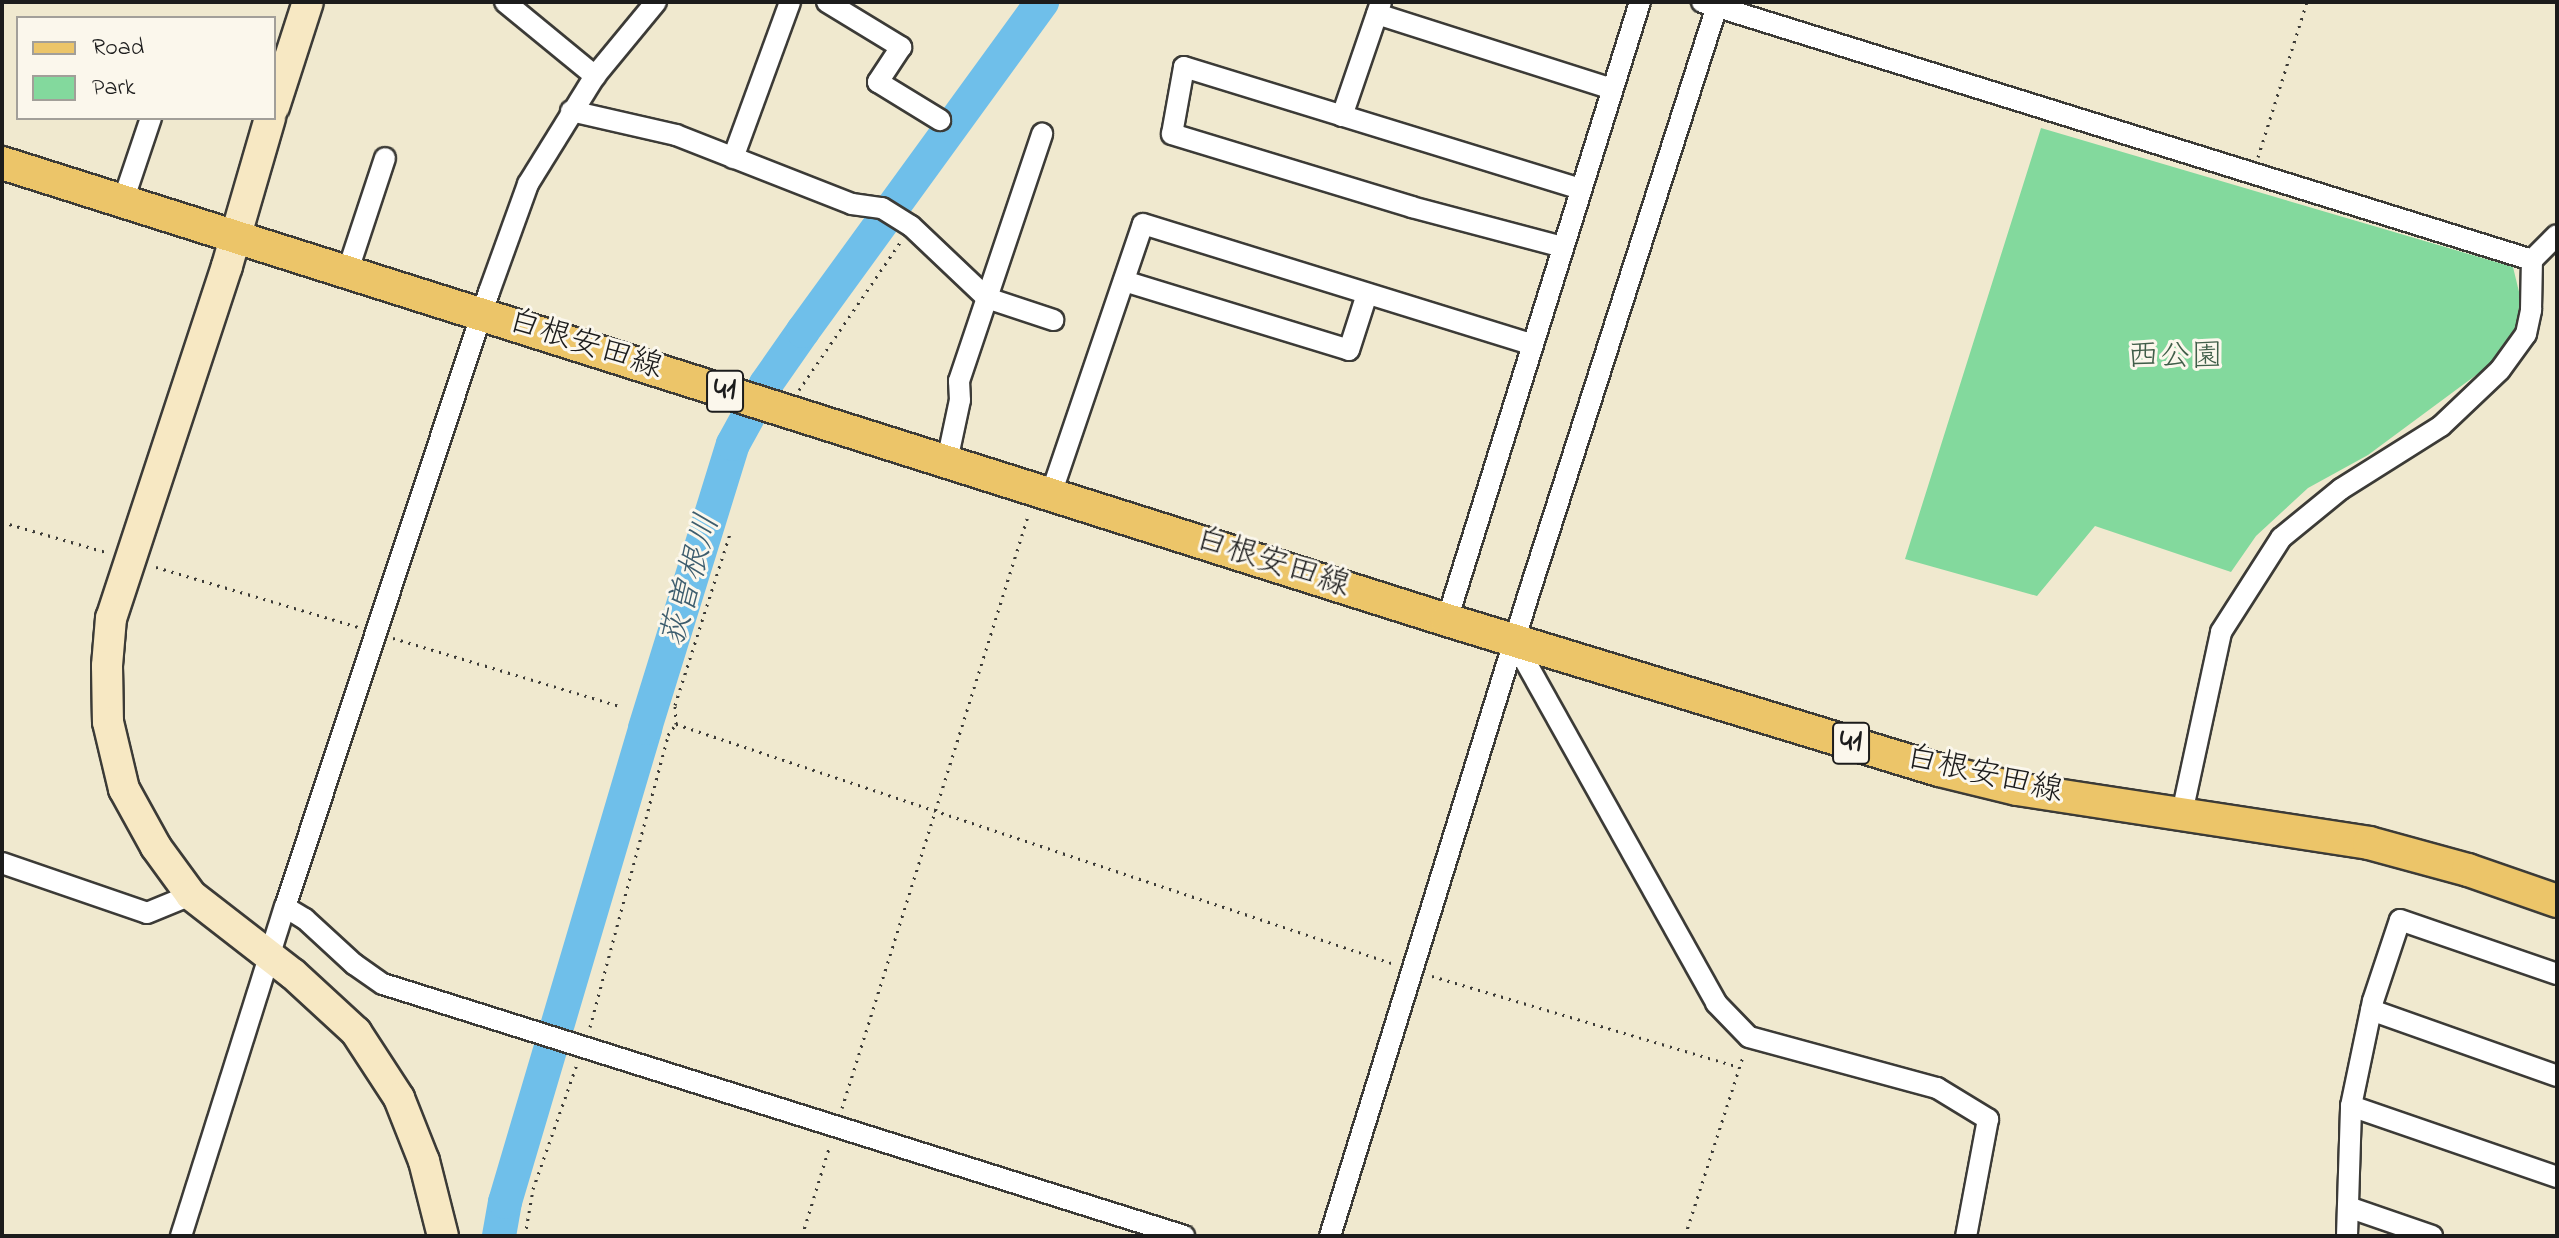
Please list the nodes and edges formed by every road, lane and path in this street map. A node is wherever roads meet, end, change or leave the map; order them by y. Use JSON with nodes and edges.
{"nodes":[{"id":1,"x":308,"y":2,"type":"edge"},
{"id":2,"x":505,"y":2,"type":"edge"},
{"id":3,"x":656,"y":2,"type":"edge"},
{"id":4,"x":790,"y":2,"type":"edge"},
{"id":5,"x":827,"y":2,"type":"edge"},
{"id":6,"x":1640,"y":2,"type":"edge"},
{"id":7,"x":2307,"y":2,"type":"edge"},
{"id":8,"x":1710,"y":4,"type":"edge"},
{"id":9,"x":1379,"y":8,"type":"edge"},
{"id":10,"x":595,"y":76,"type":"junction"},
{"id":11,"x":1612,"y":89,"type":"junction"},
{"id":12,"x":276,"y":101,"type":"edge"},
{"id":13,"x":571,"y":111,"type":"junction"},
{"id":14,"x":1342,"y":116,"type":"junction"},
{"id":15,"x":150,"y":120,"type":"edge"},
{"id":16,"x":269,"y":120,"type":"edge"},
{"id":17,"x":940,"y":120,"type":"dead end"},
{"id":18,"x":1042,"y":134,"type":"dead end"},
{"id":19,"x":385,"y":158,"type":"dead end"},
{"id":20,"x":733,"y":158,"type":"junction"},
{"id":21,"x":2,"y":163,"type":"edge"},
{"id":22,"x":2253,"y":172,"type":"junction"},
{"id":23,"x":1581,"y":189,"type":"junction"},
{"id":24,"x":123,"y":201,"type":"junction"},
{"id":25,"x":907,"y":223,"type":"junction"},
{"id":26,"x":2557,"y":235,"type":"edge"},
{"id":27,"x":233,"y":237,"type":"junction"},
{"id":28,"x":1563,"y":247,"type":"junction"},
{"id":29,"x":2532,"y":260,"type":"junction"},
{"id":30,"x":347,"y":273,"type":"junction"},
{"id":31,"x":1124,"y":281,"type":"junction"},
{"id":32,"x":1367,"y":294,"type":"junction"},
{"id":33,"x":987,"y":298,"type":"junction"},
{"id":34,"x":482,"y":313,"type":"junction"},
{"id":35,"x":1053,"y":320,"type":"dead end"},
{"id":36,"x":1533,"y":345,"type":"junction"},
{"id":37,"x":786,"y":410,"type":"junction"},
{"id":38,"x":947,"y":461,"type":"junction"},
{"id":39,"x":1044,"y":492,"type":"junction"},
{"id":40,"x":2,"y":522,"type":"edge"},
{"id":41,"x":730,"y":534,"type":"dead end"},
{"id":42,"x":129,"y":559,"type":"junction"},
{"id":43,"x":1447,"y":620,"type":"junction"},
{"id":44,"x":377,"y":632,"type":"junction"},
{"id":45,"x":1514,"y":641,"type":"junction"},
{"id":46,"x":619,"y":706,"type":"dead end"},
{"id":47,"x":676,"y":724,"type":"junction"},
{"id":48,"x":936,"y":813,"type":"junction"},
{"id":49,"x":2189,"y":814,"type":"junction"},
{"id":50,"x":2,"y":863,"type":"edge"},
{"id":51,"x":191,"y":895,"type":"junction"},
{"id":52,"x":2557,"y":901,"type":"edge"},
{"id":53,"x":285,"y":907,"type":"junction"},
{"id":54,"x":269,"y":956,"type":"junction"},
{"id":55,"x":1413,"y":971,"type":"junction"},
{"id":56,"x":2557,"y":974,"type":"edge"},
{"id":57,"x":2371,"y":1010,"type":"junction"},
{"id":58,"x":579,"y":1046,"type":"junction"},
{"id":59,"x":2557,"y":1076,"type":"edge"},
{"id":60,"x":2351,"y":1106,"type":"junction"},
{"id":61,"x":836,"y":1127,"type":"junction"},
{"id":62,"x":2557,"y":1177,"type":"edge"},
{"id":63,"x":2348,"y":1207,"type":"junction"},
{"id":64,"x":181,"y":1236,"type":"edge"},
{"id":65,"x":443,"y":1236,"type":"edge"},
{"id":66,"x":525,"y":1236,"type":"edge"},
{"id":67,"x":802,"y":1236,"type":"edge"},
{"id":68,"x":1184,"y":1236,"type":"edge"},
{"id":69,"x":1330,"y":1236,"type":"edge"},
{"id":70,"x":1685,"y":1236,"type":"edge"},
{"id":71,"x":1966,"y":1236,"type":"edge"},
{"id":72,"x":2347,"y":1236,"type":"edge"},
{"id":73,"x":2432,"y":1236,"type":"edge"}],
"edges":[{"from":1,"to":12,"type":"street"},
{"from":2,"to":10,"type":"street"},
{"from":3,"to":10,"type":"street"},
{"from":4,"to":20,"type":"street"},
{"from":5,"to":17,"type":"street"},
{"from":6,"to":11,"type":"street"},
{"from":7,"to":22,"type":"path"},
{"from":8,"to":22,"type":"street"},
{"from":8,"to":45,"type":"street"},
{"from":9,"to":11,"type":"street"},
{"from":9,"to":14,"type":"street"},
{"from":10,"to":13,"type":"street"},
{"from":11,"to":23,"type":"street"},
{"from":13,"to":20,"type":"street"},
{"from":13,"to":34,"type":"street"},
{"from":14,"to":23,"type":"street"},
{"from":14,"to":28,"type":"street"},
{"from":15,"to":24,"type":"street"},
{"from":16,"to":27,"type":"street"},
{"from":18,"to":33,"type":"street"},
{"from":19,"to":30,"type":"street"},
{"from":20,"to":25,"type":"street"},
{"from":21,"to":24,"type":"main road","name":"白根安田線","number":"41"},
{"from":22,"to":29,"type":"street"},
{"from":23,"to":28,"type":"street"},
{"from":24,"to":27,"type":"main road","name":"白根安田線","number":"41"},
{"from":25,"to":33,"type":"street"},
{"from":25,"to":37,"type":"path"},
{"from":26,"to":29,"type":"street"},
{"from":27,"to":30,"type":"main road","name":"白根安田線","number":"41"},
{"from":27,"to":42,"type":"street"},
{"from":28,"to":36,"type":"street"},
{"from":29,"to":49,"type":"street"},
{"from":30,"to":34,"type":"main road","name":"白根安田線","number":"41"},
{"from":31,"to":32,"type":"street"},
{"from":31,"to":32,"type":"street"},
{"from":31,"to":39,"type":"street"},
{"from":32,"to":36,"type":"street"},
{"from":33,"to":35,"type":"street"},
{"from":33,"to":38,"type":"street"},
{"from":34,"to":37,"type":"main road","name":"白根安田線","number":"41"},
{"from":34,"to":44,"type":"street"},
{"from":36,"to":43,"type":"street"},
{"from":37,"to":38,"type":"main road","name":"白根安田線","number":"41"},
{"from":38,"to":39,"type":"main road","name":"白根安田線","number":"41"},
{"from":39,"to":43,"type":"main road","name":"白根安田線","number":"41"},
{"from":39,"to":48,"type":"path"},
{"from":40,"to":42,"type":"path"},
{"from":41,"to":47,"type":"path"},
{"from":42,"to":44,"type":"path"},
{"from":42,"to":51,"type":"street"},
{"from":43,"to":45,"type":"main road","name":"白根安田線","number":"41"},
{"from":44,"to":46,"type":"path"},
{"from":44,"to":53,"type":"street"},
{"from":45,"to":49,"type":"main road","name":"白根安田線","number":"41"},
{"from":45,"to":55,"type":"street"},
{"from":45,"to":71,"type":"street"},
{"from":47,"to":48,"type":"path"},
{"from":47,"to":58,"type":"path"},
{"from":48,"to":55,"type":"path"},
{"from":48,"to":61,"type":"path"},
{"from":49,"to":52,"type":"main road","name":"白根安田線","number":"41"},
{"from":50,"to":51,"type":"street"},
{"from":51,"to":54,"type":"street"},
{"from":53,"to":54,"type":"street"},
{"from":53,"to":58,"type":"street"},
{"from":54,"to":64,"type":"street"},
{"from":54,"to":65,"type":"street"},
{"from":55,"to":69,"type":"street"},
{"from":55,"to":70,"type":"path"},
{"from":56,"to":57,"type":"street"},
{"from":57,"to":59,"type":"street"},
{"from":57,"to":60,"type":"street"},
{"from":58,"to":61,"type":"street"},
{"from":58,"to":66,"type":"path"},
{"from":60,"to":62,"type":"street"},
{"from":60,"to":63,"type":"street"},
{"from":61,"to":67,"type":"path"},
{"from":61,"to":68,"type":"street"},
{"from":63,"to":72,"type":"street"},
{"from":63,"to":73,"type":"street"}]}
